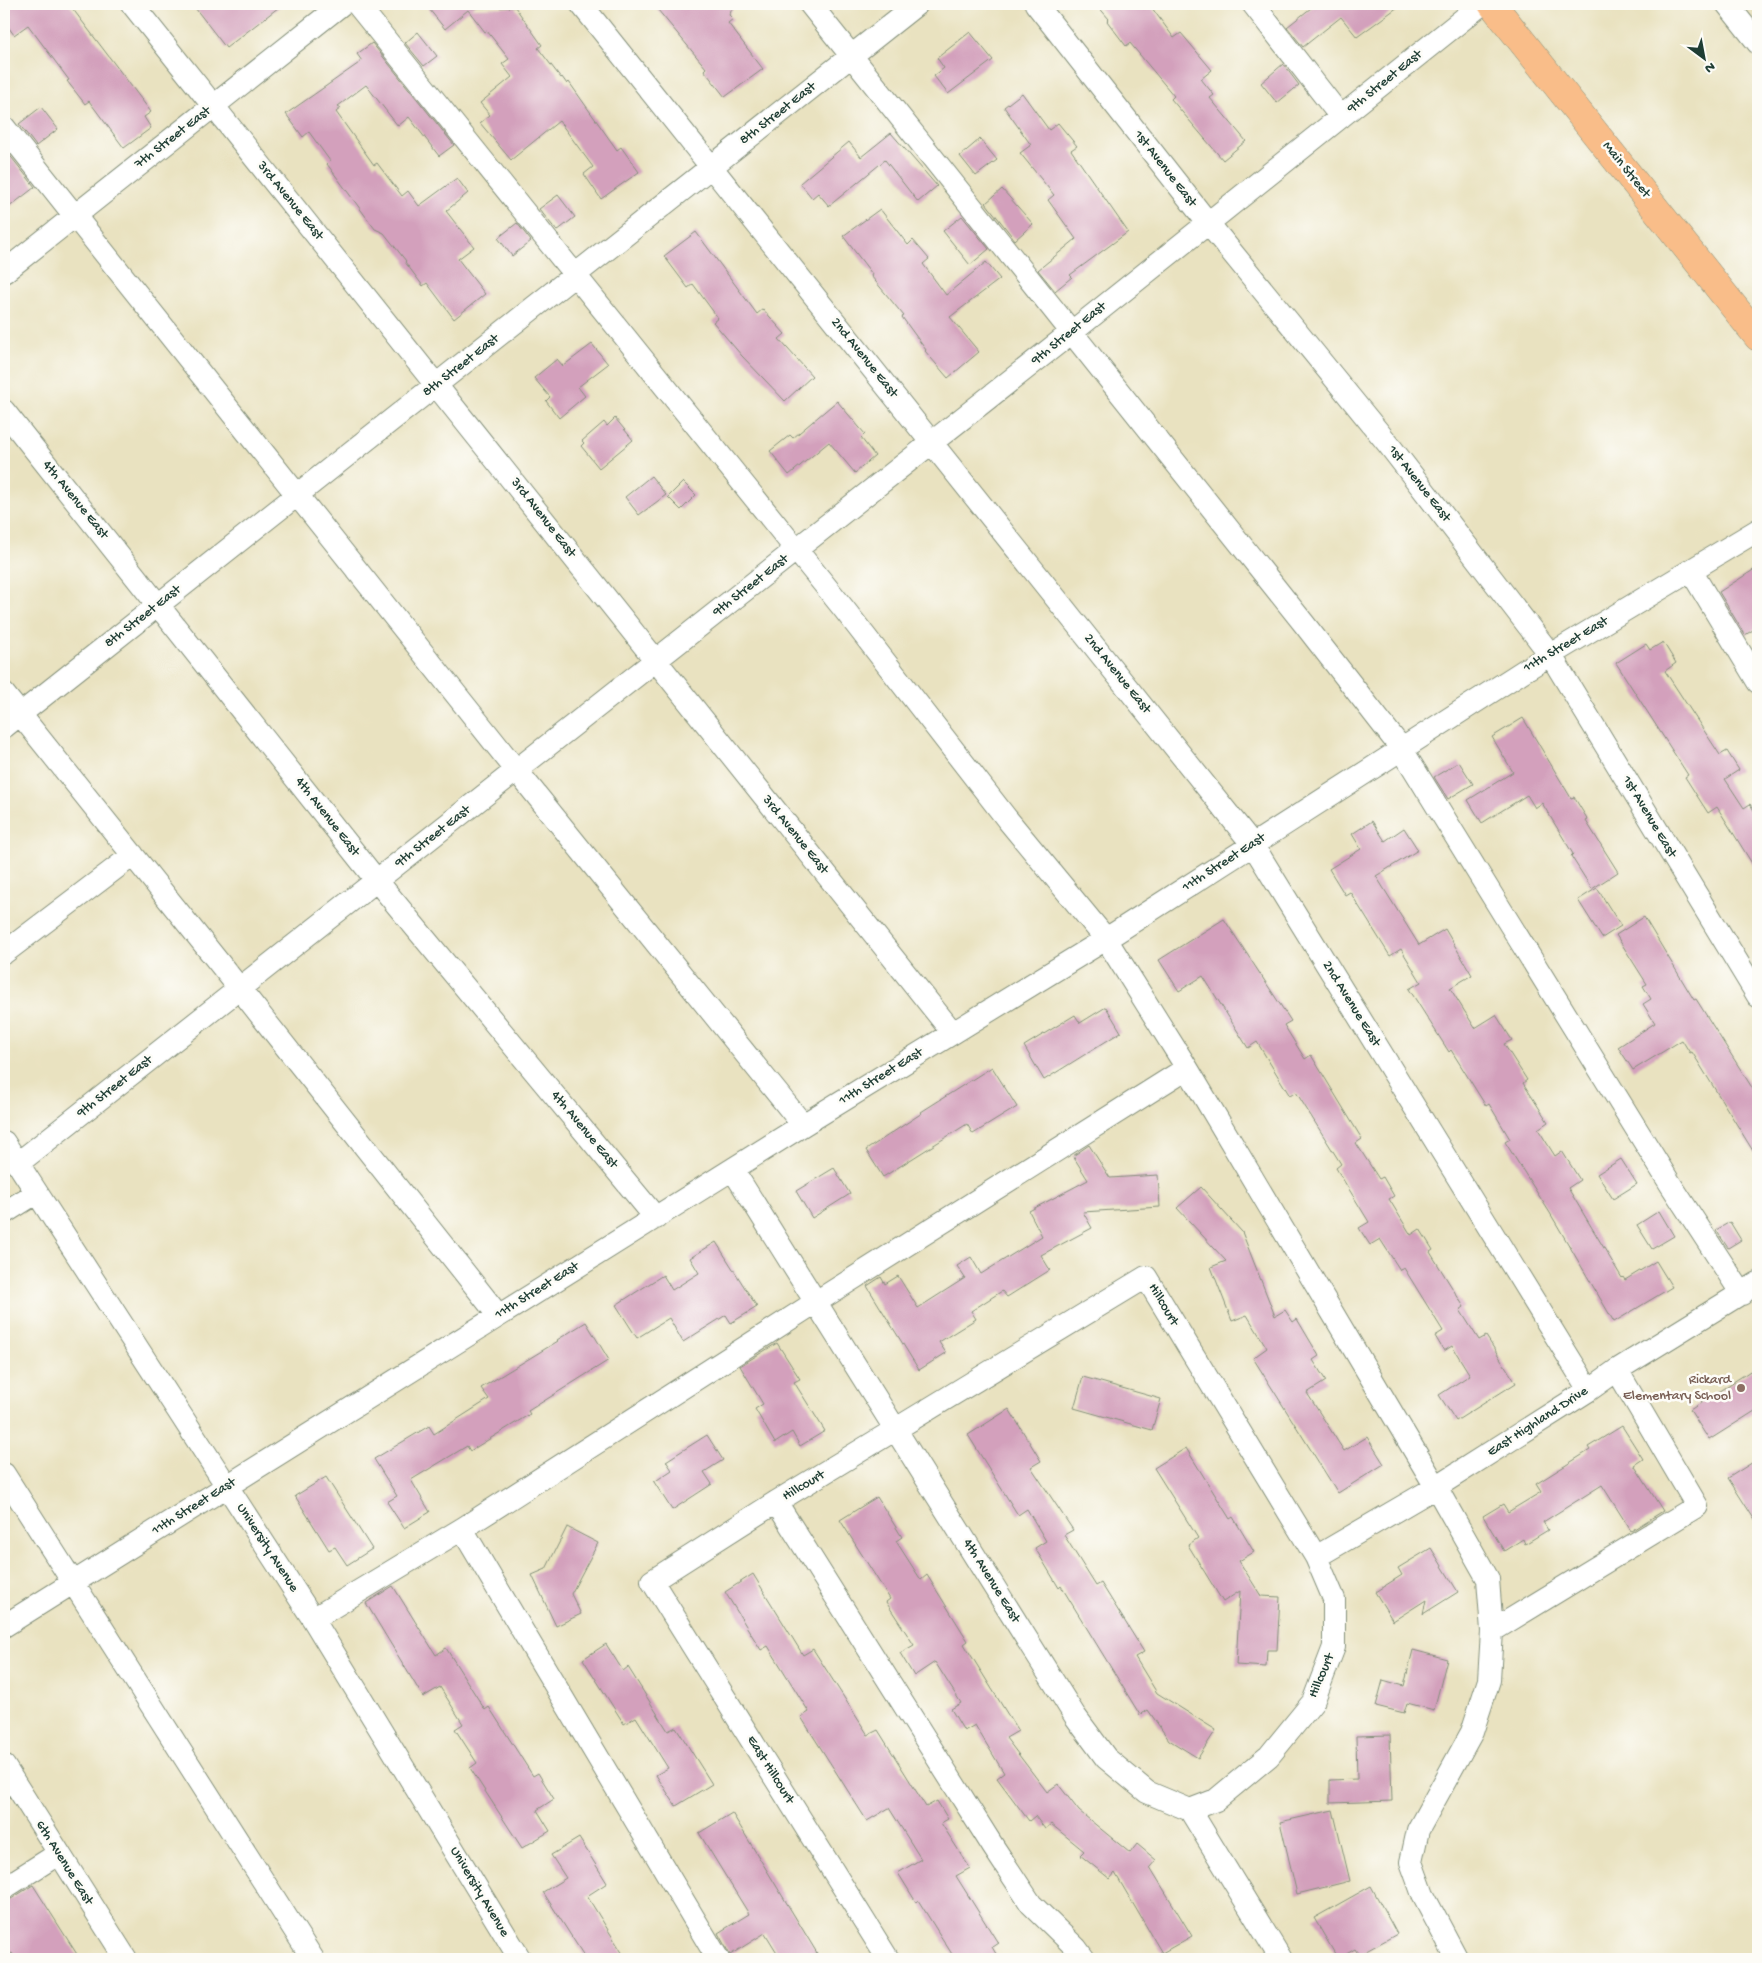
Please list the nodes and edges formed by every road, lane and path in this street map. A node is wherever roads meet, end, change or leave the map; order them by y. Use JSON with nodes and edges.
{"nodes":[{"id":1,"x":132,"y":4,"type":"edge"},
{"id":2,"x":342,"y":4,"type":"edge"},
{"id":3,"x":357,"y":4,"type":"edge"},
{"id":4,"x":581,"y":4,"type":"edge"},
{"id":5,"x":810,"y":4,"type":"edge"},
{"id":6,"x":917,"y":4,"type":"edge"},
{"id":7,"x":1036,"y":4,"type":"edge"},
{"id":8,"x":1253,"y":4,"type":"edge"},
{"id":9,"x":1482,"y":4,"type":"edge"},
{"id":10,"x":1492,"y":4,"type":"edge"},
{"id":11,"x":1727,"y":4,"type":"edge"},
{"id":12,"x":1758,"y":43,"type":"edge"},
{"id":13,"x":851,"y":56,"type":"junction"},
{"id":14,"x":214,"y":106,"type":"junction"},
{"id":15,"x":1341,"y":117,"type":"junction"},
{"id":16,"x":4,"y":127,"type":"edge"},
{"id":17,"x":711,"y":167,"type":"junction"},
{"id":18,"x":75,"y":216,"type":"junction"},
{"id":19,"x":1208,"y":224,"type":"junction"},
{"id":20,"x":4,"y":272,"type":"edge"},
{"id":21,"x":575,"y":275,"type":"junction"},
{"id":22,"x":1072,"y":332,"type":"junction"},
{"id":23,"x":1758,"y":337,"type":"edge"},
{"id":24,"x":437,"y":385,"type":"junction"},
{"id":25,"x":4,"y":411,"type":"edge"},
{"id":26,"x":932,"y":442,"type":"junction"},
{"id":27,"x":297,"y":496,"type":"junction"},
{"id":28,"x":1758,"y":530,"type":"edge"},
{"id":29,"x":796,"y":550,"type":"junction"},
{"id":30,"x":1692,"y":571,"type":"junction"},
{"id":31,"x":158,"y":605,"type":"junction"},
{"id":32,"x":1550,"y":654,"type":"junction"},
{"id":33,"x":656,"y":661,"type":"junction"},
{"id":34,"x":1758,"y":682,"type":"edge"},
{"id":35,"x":4,"y":694,"type":"edge"},
{"id":36,"x":12,"y":720,"type":"edge"},
{"id":37,"x":1401,"y":748,"type":"junction"},
{"id":38,"x":516,"y":771,"type":"junction"},
{"id":39,"x":1253,"y":845,"type":"junction"},
{"id":40,"x":133,"y":855,"type":"junction"},
{"id":41,"x":378,"y":881,"type":"junction"},
{"id":42,"x":1106,"y":939,"type":"junction"},
{"id":43,"x":4,"y":953,"type":"edge"},
{"id":44,"x":240,"y":988,"type":"junction"},
{"id":45,"x":1758,"y":996,"type":"edge"},
{"id":46,"x":953,"y":1033,"type":"junction"},
{"id":47,"x":1187,"y":1068,"type":"junction"},
{"id":48,"x":802,"y":1125,"type":"junction"},
{"id":49,"x":4,"y":1142,"type":"edge"},
{"id":50,"x":17,"y":1164,"type":"junction"},
{"id":51,"x":733,"y":1170,"type":"junction"},
{"id":52,"x":36,"y":1193,"type":"junction"},
{"id":53,"x":4,"y":1213,"type":"edge"},
{"id":54,"x":656,"y":1218,"type":"junction"},
{"id":55,"x":1750,"y":1288,"type":"edge"},
{"id":56,"x":816,"y":1302,"type":"junction"},
{"id":57,"x":498,"y":1315,"type":"junction"},
{"id":58,"x":1617,"y":1370,"type":"junction"},
{"id":59,"x":1589,"y":1390,"type":"junction"},
{"id":60,"x":896,"y":1430,"type":"junction"},
{"id":61,"x":4,"y":1474,"type":"edge"},
{"id":62,"x":227,"y":1486,"type":"junction"},
{"id":63,"x":1436,"y":1487,"type":"junction"},
{"id":64,"x":776,"y":1502,"type":"junction"},
{"id":65,"x":462,"y":1529,"type":"junction"},
{"id":66,"x":1316,"y":1557,"type":"junction"},
{"id":67,"x":652,"y":1581,"type":"joint"},
{"id":68,"x":73,"y":1582,"type":"junction"},
{"id":69,"x":313,"y":1619,"type":"junction"},
{"id":70,"x":4,"y":1626,"type":"edge"},
{"id":71,"x":1492,"y":1631,"type":"junction"},
{"id":72,"x":4,"y":1766,"type":"edge"},
{"id":73,"x":1190,"y":1810,"type":"junction"},
{"id":74,"x":58,"y":1854,"type":"junction"},
{"id":75,"x":4,"y":1888,"type":"edge"},
{"id":76,"x":126,"y":1959,"type":"edge"},
{"id":77,"x":313,"y":1959,"type":"edge"},
{"id":78,"x":520,"y":1959,"type":"edge"},
{"id":79,"x":718,"y":1959,"type":"edge"},
{"id":80,"x":888,"y":1959,"type":"edge"},
{"id":81,"x":1084,"y":1959,"type":"edge"},
{"id":82,"x":1281,"y":1959,"type":"edge"},
{"id":83,"x":1457,"y":1959,"type":"edge"}],
"edges":[{"from":1,"to":14,"type":"street","name":"3rd Avenue East"},
{"from":2,"to":14,"type":"street","name":"7th Street East"},
{"from":3,"to":21,"type":"street"},
{"from":4,"to":17,"type":"street","name":"2nd Avenue East"},
{"from":5,"to":13,"type":"street"},
{"from":6,"to":13,"type":"street","name":"8th Street East"},
{"from":7,"to":19,"type":"street","name":"1st Avenue East"},
{"from":8,"to":15,"type":"street"},
{"from":9,"to":15,"type":"street","name":"9th Street East"},
{"from":10,"to":23,"type":"main road","name":"Main Street"},
{"from":11,"to":12,"type":"street"},
{"from":13,"to":17,"type":"street","name":"8th Street East"},
{"from":13,"to":22,"type":"street"},
{"from":14,"to":18,"type":"street","name":"7th Street East"},
{"from":14,"to":24,"type":"street","name":"3rd Avenue East"},
{"from":15,"to":19,"type":"street","name":"9th Street East"},
{"from":16,"to":18,"type":"street"},
{"from":17,"to":21,"type":"street","name":"8th Street East"},
{"from":17,"to":26,"type":"street","name":"2nd Avenue East"},
{"from":18,"to":20,"type":"street","name":"7th Street East"},
{"from":18,"to":27,"type":"street"},
{"from":19,"to":22,"type":"street","name":"9th Street East"},
{"from":19,"to":32,"type":"street","name":"1st Avenue East"},
{"from":21,"to":24,"type":"street","name":"8th Street East"},
{"from":21,"to":29,"type":"street"},
{"from":22,"to":26,"type":"street","name":"9th Street East"},
{"from":22,"to":37,"type":"street"},
{"from":24,"to":27,"type":"street","name":"8th Street East"},
{"from":24,"to":33,"type":"street","name":"3rd Avenue East"},
{"from":25,"to":31,"type":"street","name":"4th Avenue East"},
{"from":26,"to":29,"type":"street","name":"9th Street East"},
{"from":26,"to":39,"type":"street","name":"2nd Avenue East"},
{"from":27,"to":31,"type":"street","name":"8th Street East"},
{"from":27,"to":38,"type":"street"},
{"from":28,"to":30,"type":"street","name":"11th Street East"},
{"from":29,"to":33,"type":"street","name":"9th Street East"},
{"from":29,"to":42,"type":"street"},
{"from":30,"to":32,"type":"street","name":"11th Street East"},
{"from":30,"to":34,"type":"street"},
{"from":31,"to":36,"type":"street","name":"8th Street East"},
{"from":31,"to":41,"type":"street","name":"4th Avenue East"},
{"from":32,"to":37,"type":"street","name":"11th Street East"},
{"from":32,"to":45,"type":"street","name":"1st Avenue East"},
{"from":33,"to":38,"type":"street","name":"9th Street East"},
{"from":33,"to":46,"type":"street","name":"3rd Avenue East"},
{"from":35,"to":36,"type":"street"},
{"from":36,"to":40,"type":"street"},
{"from":37,"to":39,"type":"street","name":"11th Street East"},
{"from":37,"to":55,"type":"street"},
{"from":38,"to":41,"type":"street","name":"9th Street East"},
{"from":38,"to":48,"type":"street"},
{"from":39,"to":42,"type":"street","name":"11th Street East"},
{"from":39,"to":59,"type":"street","name":"2nd Avenue East"},
{"from":40,"to":43,"type":"street"},
{"from":40,"to":44,"type":"street"},
{"from":41,"to":44,"type":"street","name":"9th Street East"},
{"from":41,"to":54,"type":"street","name":"4th Avenue East"},
{"from":42,"to":46,"type":"street","name":"11th Street East"},
{"from":42,"to":47,"type":"street"},
{"from":44,"to":50,"type":"street","name":"9th Street East"},
{"from":44,"to":57,"type":"street"},
{"from":46,"to":48,"type":"street","name":"11th Street East"},
{"from":47,"to":56,"type":"street"},
{"from":47,"to":63,"type":"street"},
{"from":48,"to":51,"type":"street","name":"11th Street East"},
{"from":49,"to":50,"type":"street","name":"University Avenue"},
{"from":50,"to":52,"type":"street","name":"University Avenue"},
{"from":51,"to":54,"type":"street","name":"11th Street East"},
{"from":51,"to":56,"type":"street","name":"4th Avenue East"},
{"from":52,"to":53,"type":"street"},
{"from":52,"to":62,"type":"street","name":"University Avenue"},
{"from":54,"to":57,"type":"street","name":"11th Street East"},
{"from":55,"to":58,"type":"street","name":"East Highland Drive"},
{"from":56,"to":60,"type":"street","name":"4th Avenue East"},
{"from":56,"to":65,"type":"street"},
{"from":57,"to":62,"type":"street","name":"11th Street East"},
{"from":58,"to":59,"type":"street","name":"East Highland Drive"},
{"from":58,"to":71,"type":"street"},
{"from":59,"to":63,"type":"street","name":"East Highland Drive"},
{"from":60,"to":64,"type":"street","name":"Hillcourt"},
{"from":60,"to":66,"type":"street","name":"Hillcourt"},
{"from":60,"to":73,"type":"street","name":"4th Avenue East"},
{"from":61,"to":68,"type":"street"},
{"from":62,"to":68,"type":"street","name":"11th Street East"},
{"from":62,"to":69,"type":"street","name":"University Avenue"},
{"from":63,"to":66,"type":"street","name":"East Highland Drive"},
{"from":63,"to":71,"type":"street"},
{"from":64,"to":67,"type":"street","name":"Hillcourt"},
{"from":64,"to":81,"type":"street"},
{"from":65,"to":69,"type":"street"},
{"from":65,"to":79,"type":"street"},
{"from":66,"to":73,"type":"street","name":"Hillcourt"},
{"from":67,"to":80,"type":"street","name":"East Hillcourt"},
{"from":68,"to":70,"type":"street","name":"11th Street East"},
{"from":68,"to":77,"type":"street"},
{"from":69,"to":78,"type":"street","name":"University Avenue"},
{"from":71,"to":83,"type":"street"},
{"from":72,"to":74,"type":"street","name":"6th Avenue East"},
{"from":73,"to":82,"type":"street"},
{"from":74,"to":75,"type":"street"},
{"from":74,"to":76,"type":"street","name":"6th Avenue East"}]}
